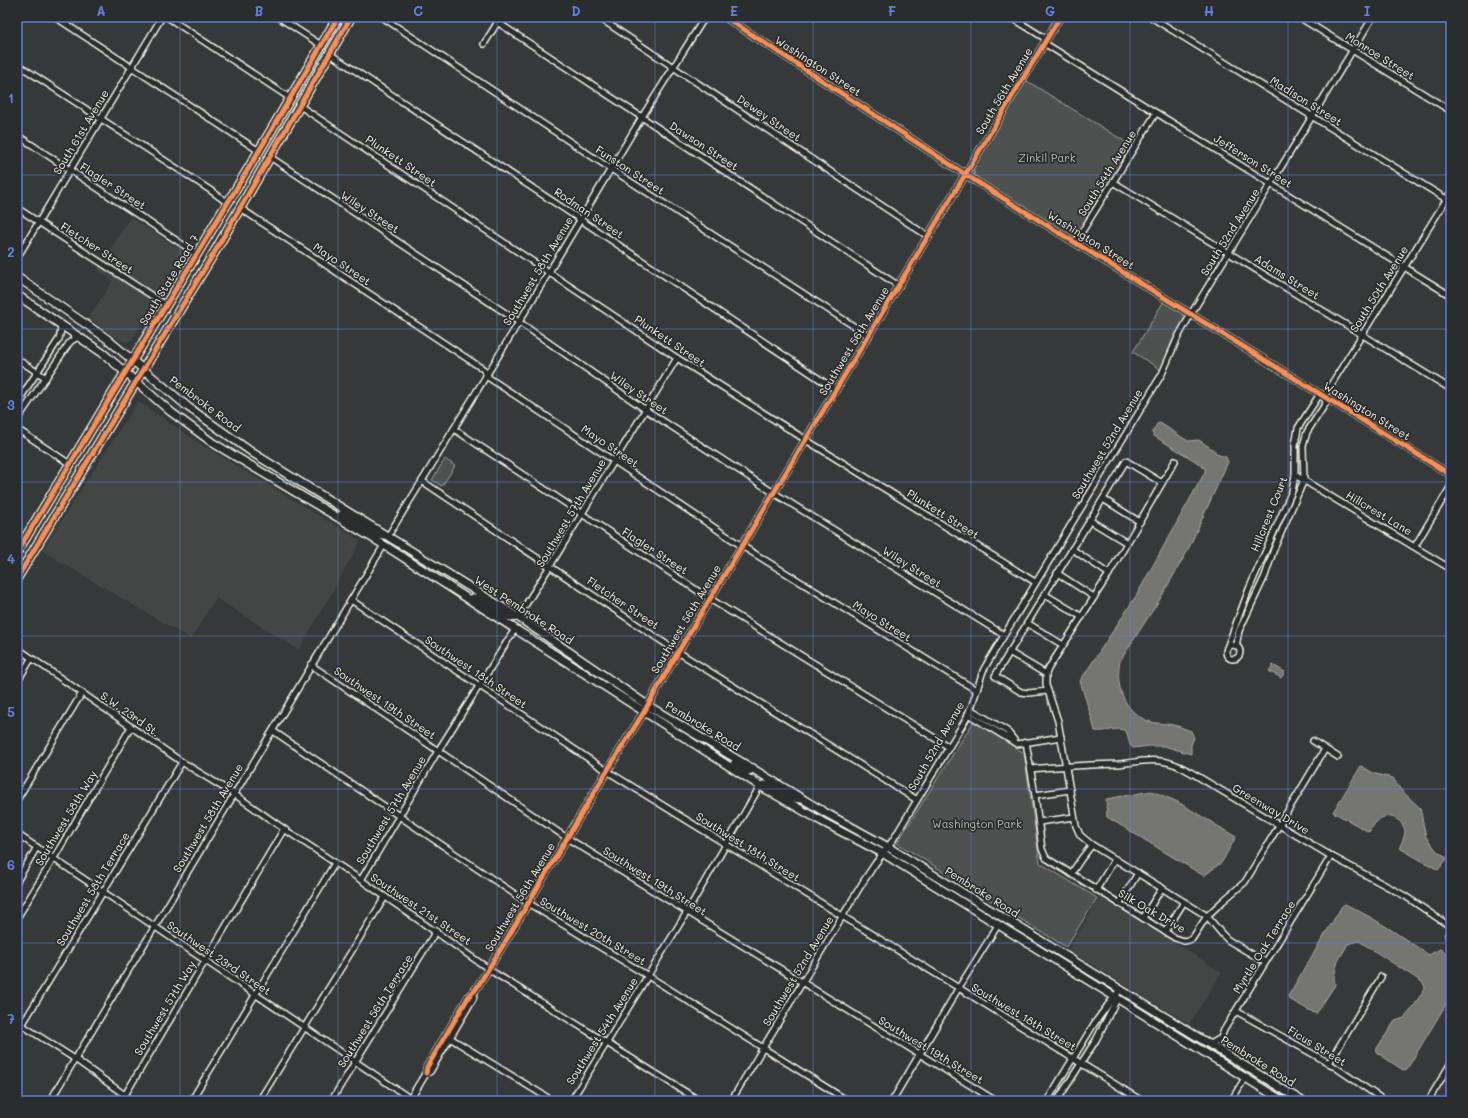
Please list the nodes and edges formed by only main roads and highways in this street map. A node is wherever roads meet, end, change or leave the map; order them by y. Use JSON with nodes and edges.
{"nodes":[{"id":1,"x":338,"y":17,"type":"edge"},
{"id":2,"x":351,"y":17,"type":"edge"},
{"id":3,"x":268,"y":137,"type":"junction"},
{"id":4,"x":259,"y":151,"type":"junction"},
{"id":5,"x":270,"y":157,"type":"junction"},
{"id":6,"x":262,"y":171,"type":"junction"},
{"id":7,"x":17,"y":277,"type":"edge"},
{"id":8,"x":17,"y":295,"type":"edge"},
{"id":9,"x":132,"y":360,"type":"junction"},
{"id":10,"x":143,"y":370,"type":"junction"},
{"id":11,"x":125,"y":372,"type":"junction"},
{"id":12,"x":136,"y":381,"type":"junction"},
{"id":13,"x":333,"y":515,"type":"junction"},
{"id":14,"x":27,"y":535,"type":"junction"},
{"id":15,"x":388,"y":536,"type":"junction"},
{"id":16,"x":384,"y":545,"type":"junction"},
{"id":17,"x":17,"y":552,"type":"edge"},
{"id":18,"x":26,"y":564,"type":"junction"},
{"id":19,"x":435,"y":566,"type":"junction"},
{"id":20,"x":17,"y":578,"type":"edge"},
{"id":21,"x":466,"y":597,"type":"junction"},
{"id":22,"x":518,"y":617,"type":"junction"},
{"id":23,"x":515,"y":629,"type":"junction"},
{"id":24,"x":559,"y":646,"type":"junction"},
{"id":25,"x":647,"y":705,"type":"joint"},
{"id":26,"x":644,"y":712,"type":"joint"},
{"id":27,"x":716,"y":758,"type":"junction"},
{"id":28,"x":753,"y":768,"type":"junction"},
{"id":29,"x":760,"y":786,"type":"junction"},
{"id":30,"x":803,"y":799,"type":"junction"},
{"id":31,"x":886,"y":850,"type":"junction"},
{"id":32,"x":954,"y":897,"type":"junction"},
{"id":33,"x":998,"y":914,"type":"junction"},
{"id":34,"x":998,"y":925,"type":"junction"},
{"id":35,"x":1053,"y":948,"type":"junction"},
{"id":36,"x":1173,"y":1033,"type":"junction"},
{"id":37,"x":1239,"y":1062,"type":"junction"},
{"id":38,"x":1245,"y":1078,"type":"junction"},
{"id":39,"x":1283,"y":1101,"type":"edge"},
{"id":40,"x":1300,"y":1101,"type":"edge"}],
"edges":[{"from":1,"to":3,"type":"main road","name":"South State Road 7"},
{"from":2,"to":5,"type":"main road"},
{"from":3,"to":4,"type":"main road","name":"South State Road 7"},
{"from":3,"to":5,"type":"main road"},
{"from":4,"to":6,"type":"main road"},
{"from":4,"to":9,"type":"main road","name":"South State Road 7"},
{"from":5,"to":6,"type":"main road"},
{"from":6,"to":10,"type":"main road"},
{"from":7,"to":9,"type":"main road","name":"Pembroke Road"},
{"from":8,"to":11,"type":"main road"},
{"from":9,"to":10,"type":"main road","name":"Pembroke Road"},
{"from":9,"to":11,"type":"main road","name":"South State Road 7"},
{"from":10,"to":12,"type":"main road"},
{"from":10,"to":15,"type":"main road","name":"Pembroke Road"},
{"from":11,"to":12,"type":"main road"},
{"from":11,"to":14,"type":"main road","name":"South State Road 7"},
{"from":12,"to":13,"type":"main road"},
{"from":12,"to":18,"type":"main road"},
{"from":13,"to":15,"type":"main road"},
{"from":13,"to":16,"type":"main road"},
{"from":14,"to":17,"type":"main road","name":"South State Road 7"},
{"from":14,"to":18,"type":"main road"},
{"from":15,"to":19,"type":"main road","name":"West Pembroke Road"},
{"from":16,"to":19,"type":"main road"},
{"from":16,"to":21,"type":"main road","name":"West Pembroke Road"},
{"from":18,"to":20,"type":"main road"},
{"from":19,"to":22,"type":"main road","name":"West Pembroke Road"},
{"from":21,"to":22,"type":"main road"},
{"from":21,"to":23,"type":"main road","name":"West Pembroke Road"},
{"from":22,"to":24,"type":"main road","name":"West Pembroke Road"},
{"from":23,"to":24,"type":"main road"},
{"from":23,"to":26,"type":"main road","name":"West Pembroke Road"},
{"from":24,"to":25,"type":"main road","name":"West Pembroke Road"},
{"from":25,"to":28,"type":"main road","name":"Pembroke Road"},
{"from":26,"to":27,"type":"main road","name":"Pembroke Road"},
{"from":27,"to":28,"type":"main road"},
{"from":27,"to":29,"type":"main road","name":"Pembroke Road"},
{"from":28,"to":30,"type":"main road","name":"Pembroke Road"},
{"from":29,"to":30,"type":"main road"},
{"from":29,"to":31,"type":"main road","name":"Pembroke Road"},
{"from":30,"to":31,"type":"main road","name":"Pembroke Road"},
{"from":31,"to":32,"type":"main road","name":"Pembroke Road"},
{"from":31,"to":33,"type":"main road","name":"Pembroke Road"},
{"from":32,"to":33,"type":"main road"},
{"from":32,"to":34,"type":"main road","name":"Pembroke Road"},
{"from":33,"to":35,"type":"main road","name":"Pembroke Road"},
{"from":34,"to":35,"type":"main road"},
{"from":34,"to":36,"type":"main road","name":"Pembroke Road"},
{"from":35,"to":37,"type":"main road","name":"Pembroke Road"},
{"from":36,"to":37,"type":"main road"},
{"from":36,"to":38,"type":"main road","name":"Pembroke Road"},
{"from":37,"to":40,"type":"main road","name":"Pembroke Road"},
{"from":38,"to":39,"type":"main road","name":"Pembroke Road"},
{"from":38,"to":40,"type":"main road"}]}
